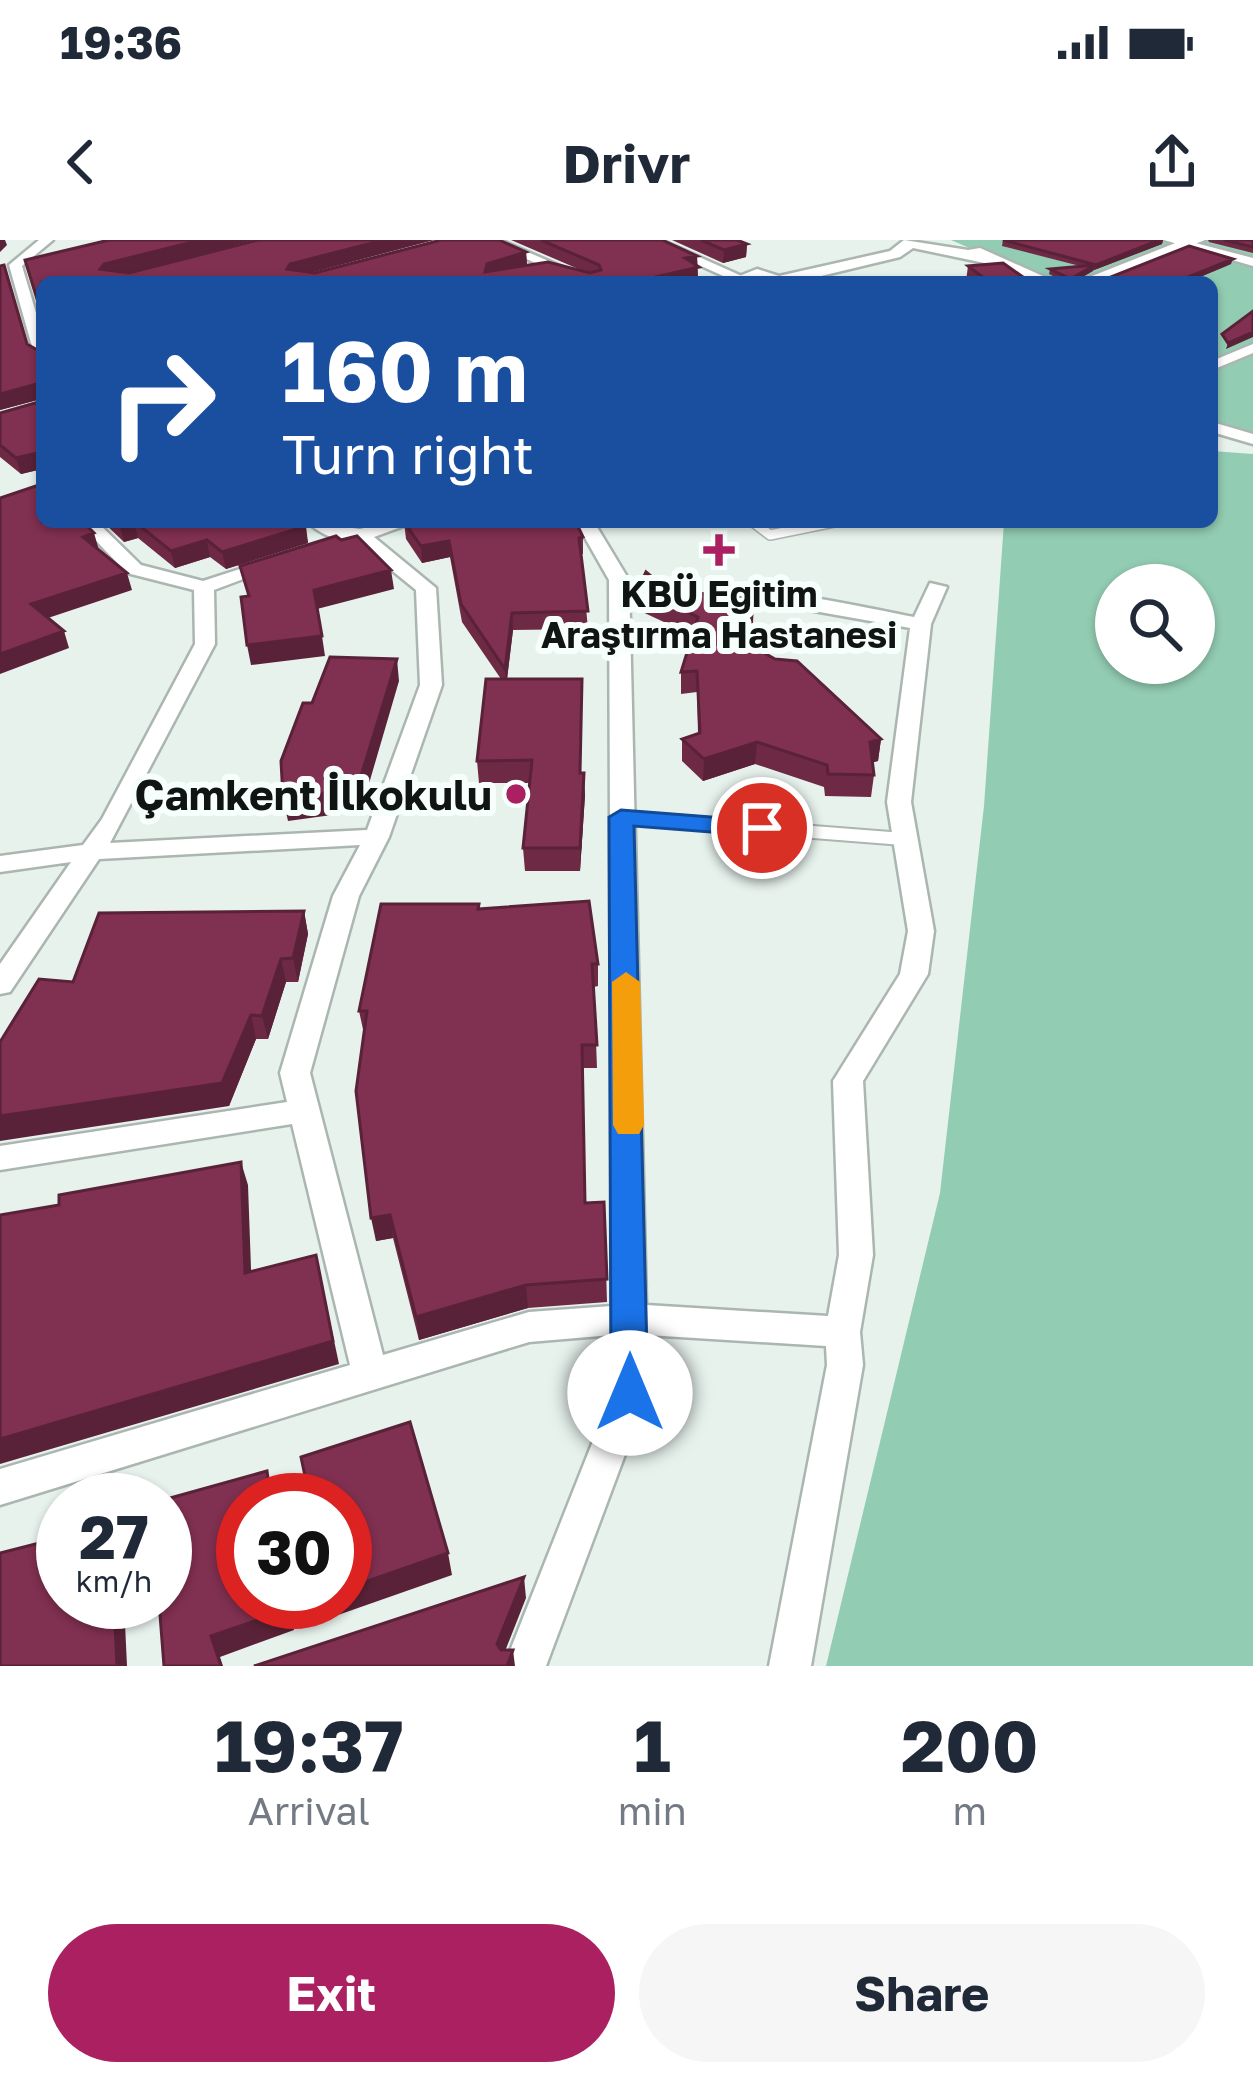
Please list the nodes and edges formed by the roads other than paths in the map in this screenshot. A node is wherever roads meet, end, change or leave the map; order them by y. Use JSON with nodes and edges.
{"nodes":[{"id":1,"x":47,"y":240,"type":"edge"},
{"id":2,"x":489,"y":240,"type":"edge"},
{"id":3,"x":650,"y":240,"type":"edge"},
{"id":4,"x":875,"y":240,"type":"edge"},
{"id":5,"x":929,"y":240,"type":"edge"},
{"id":6,"x":951,"y":240,"type":"edge"},
{"id":7,"x":1170,"y":240,"type":"edge"},
{"id":8,"x":1193,"y":242,"type":"edge"},
{"id":9,"x":837,"y":249,"type":"dead end"},
{"id":10,"x":903,"y":249,"type":"junction"},
{"id":11,"x":56,"y":255,"type":"edge"},
{"id":12,"x":993,"y":260,"type":"junction"},
{"id":13,"x":1253,"y":262,"type":"edge"},
{"id":14,"x":15,"y":265,"type":"junction"},
{"id":15,"x":552,"y":266,"type":"junction"},
{"id":16,"x":533,"y":272,"type":"edge"},
{"id":17,"x":757,"y":274,"type":"junction"},
{"id":18,"x":576,"y":276,"type":"edge"},
{"id":19,"x":724,"y":276,"type":"edge"},
{"id":20,"x":749,"y":276,"type":"edge"},
{"id":21,"x":763,"y":276,"type":"edge"},
{"id":22,"x":802,"y":276,"type":"edge"},
{"id":23,"x":1033,"y":276,"type":"edge"},
{"id":24,"x":1100,"y":276,"type":"edge"},
{"id":25,"x":36,"y":302,"type":"edge"},
{"id":26,"x":24,"y":305,"type":"junction"},
{"id":27,"x":36,"y":337,"type":"edge"},
{"id":28,"x":1253,"y":348,"type":"edge"},
{"id":29,"x":1218,"y":363,"type":"edge"},
{"id":30,"x":1218,"y":429,"type":"edge"},
{"id":31,"x":1253,"y":439,"type":"edge"},
{"id":32,"x":93,"y":528,"type":"edge"},
{"id":33,"x":385,"y":528,"type":"edge"},
{"id":34,"x":589,"y":528,"type":"edge"},
{"id":35,"x":761,"y":528,"type":"edge"},
{"id":36,"x":805,"y":528,"type":"edge"},
{"id":37,"x":360,"y":535,"type":"junction"},
{"id":38,"x":316,"y":536,"type":"edge"},
{"id":39,"x":293,"y":557,"type":"edge"},
{"id":40,"x":205,"y":587,"type":"junction"},
{"id":41,"x":937,"y":587,"type":"dead end"},
{"id":42,"x":700,"y":598,"type":"edge"},
{"id":43,"x":921,"y":623,"type":"junction"},
{"id":44,"x":621,"y":817,"type":"junction"},
{"id":45,"x":377,"y":838,"type":"junction"},
{"id":46,"x":903,"y":839,"type":"junction"},
{"id":47,"x":91,"y":852,"type":"junction"},
{"id":48,"x":0,"y":863,"type":"edge"},
{"id":49,"x":0,"y":985,"type":"edge"},
{"id":50,"x":304,"y":1111,"type":"junction"},
{"id":51,"x":0,"y":1158,"type":"edge"},
{"id":52,"x":629,"y":1319,"type":"junction"},
{"id":53,"x":842,"y":1332,"type":"junction"},
{"id":54,"x":370,"y":1376,"type":"junction"},
{"id":55,"x":0,"y":1487,"type":"edge"},
{"id":56,"x":525,"y":1666,"type":"edge"},
{"id":57,"x":790,"y":1666,"type":"edge"}],
"edges":[{"from":1,"to":14,"type":"street"},
{"from":2,"to":15,"type":"street"},
{"from":3,"to":19,"type":"street"},
{"from":4,"to":10,"type":"street"},
{"from":5,"to":10,"type":"street"},
{"from":6,"to":12,"type":"street"},
{"from":7,"to":8,"type":"street"},
{"from":8,"to":13,"type":"street"},
{"from":8,"to":24,"type":"street"},
{"from":9,"to":17,"type":"street"},
{"from":10,"to":12,"type":"street"},
{"from":10,"to":22,"type":"street"},
{"from":11,"to":14,"type":"street"},
{"from":12,"to":23,"type":"street"},
{"from":14,"to":26,"type":"street"},
{"from":15,"to":16,"type":"street"},
{"from":15,"to":18,"type":"street"},
{"from":17,"to":20,"type":"street"},
{"from":17,"to":21,"type":"street"},
{"from":25,"to":26,"type":"street"},
{"from":26,"to":27,"type":"street"},
{"from":28,"to":29,"type":"street"},
{"from":30,"to":31,"type":"street"},
{"from":32,"to":40,"type":"street"},
{"from":33,"to":37,"type":"street"},
{"from":34,"to":44,"type":"street"},
{"from":35,"to":36,"type":"lane"},
{"from":37,"to":38,"type":"street"},
{"from":37,"to":45,"type":"street"},
{"from":39,"to":40,"type":"street"},
{"from":40,"to":47,"type":"street"},
{"from":41,"to":43,"type":"street"},
{"from":42,"to":43,"type":"street"},
{"from":43,"to":46,"type":"street"},
{"from":44,"to":46,"type":"lane"},
{"from":44,"to":52,"type":"street"},
{"from":45,"to":47,"type":"street"},
{"from":45,"to":50,"type":"street"},
{"from":46,"to":53,"type":"street"},
{"from":47,"to":48,"type":"street"},
{"from":47,"to":49,"type":"street"},
{"from":50,"to":51,"type":"street"},
{"from":50,"to":54,"type":"street"},
{"from":52,"to":53,"type":"street"},
{"from":52,"to":54,"type":"street"},
{"from":52,"to":56,"type":"street"},
{"from":53,"to":57,"type":"street"},
{"from":54,"to":55,"type":"street"}]}
